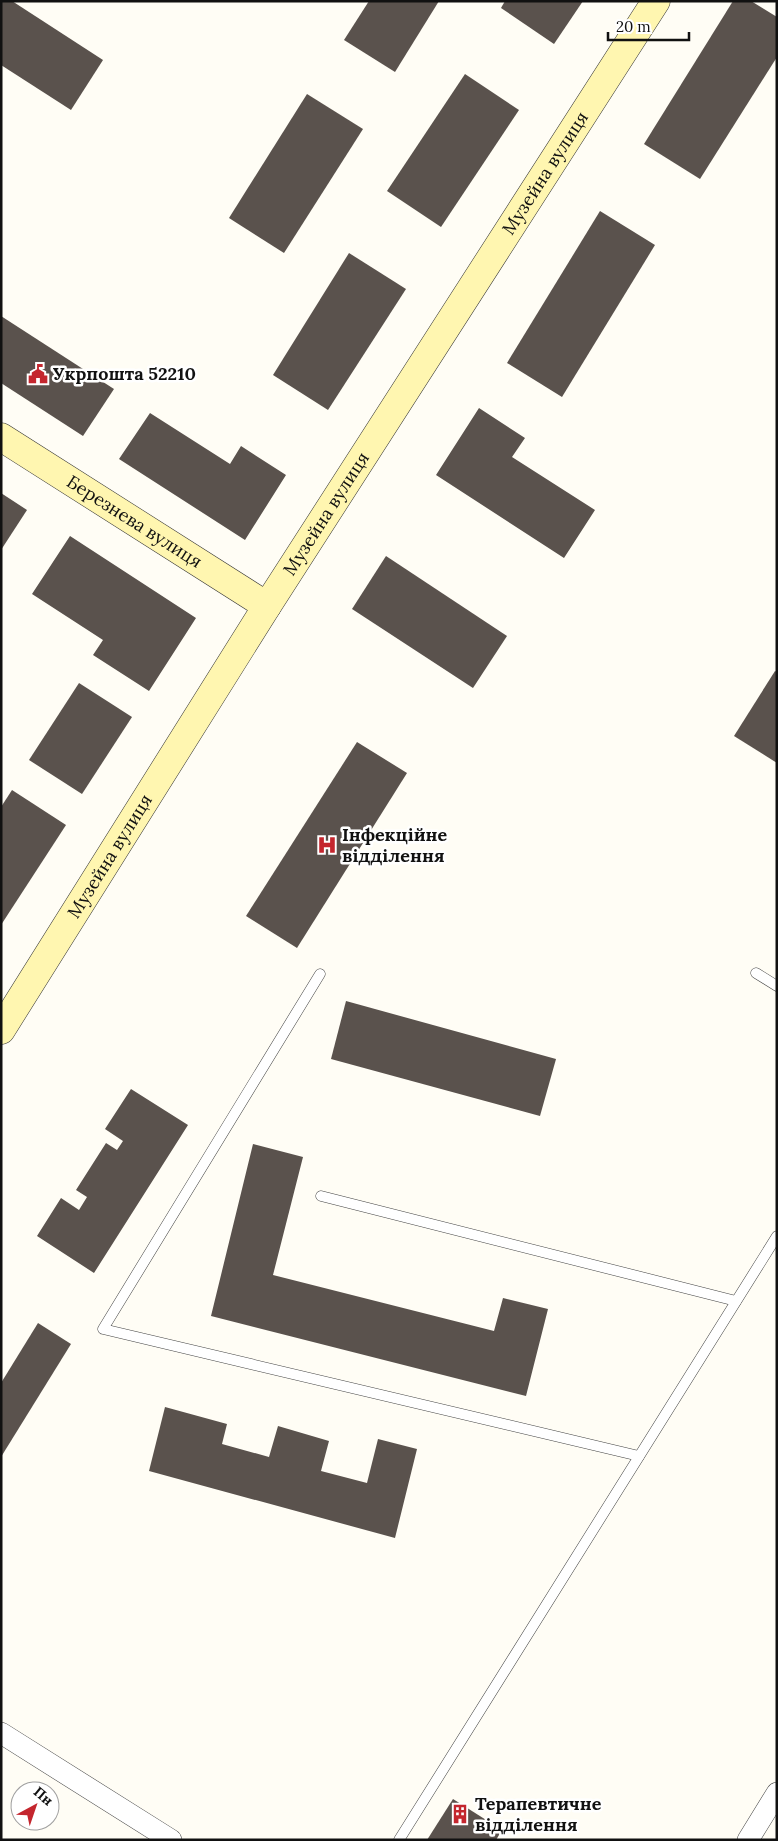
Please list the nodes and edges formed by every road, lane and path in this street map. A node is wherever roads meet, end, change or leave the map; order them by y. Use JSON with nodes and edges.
{"nodes":[{"id":1,"x":656,"y":1,"type":"edge"},
{"id":2,"x":1,"y":438,"type":"edge"},
{"id":3,"x":267,"y":606,"type":"junction"},
{"id":4,"x":756,"y":973,"type":"dead end"},
{"id":5,"x":320,"y":974,"type":"dead end"},
{"id":6,"x":777,"y":986,"type":"edge"},
{"id":7,"x":1,"y":1030,"type":"edge"},
{"id":8,"x":321,"y":1196,"type":"dead end"},
{"id":9,"x":777,"y":1236,"type":"edge"},
{"id":10,"x":736,"y":1301,"type":"junction"},
{"id":11,"x":639,"y":1456,"type":"junction"},
{"id":12,"x":1,"y":1734,"type":"edge"},
{"id":13,"x":777,"y":1793,"type":"edge"},
{"id":14,"x":171,"y":1840,"type":"edge"},
{"id":15,"x":400,"y":1840,"type":"edge"},
{"id":16,"x":748,"y":1840,"type":"edge"}],
"edges":[{"from":1,"to":3,"type":"street","name":"Музейна вулиця"},
{"from":2,"to":3,"type":"street","name":"Березнева вулиця"},
{"from":3,"to":7,"type":"street","name":"Музейна вулиця"},
{"from":4,"to":6,"type":"lane"},
{"from":5,"to":11,"type":"lane"},
{"from":8,"to":10,"type":"lane"},
{"from":9,"to":10,"type":"lane"},
{"from":10,"to":11,"type":"lane"},
{"from":11,"to":15,"type":"lane"},
{"from":12,"to":14,"type":"street"},
{"from":13,"to":16,"type":"street"}]}
